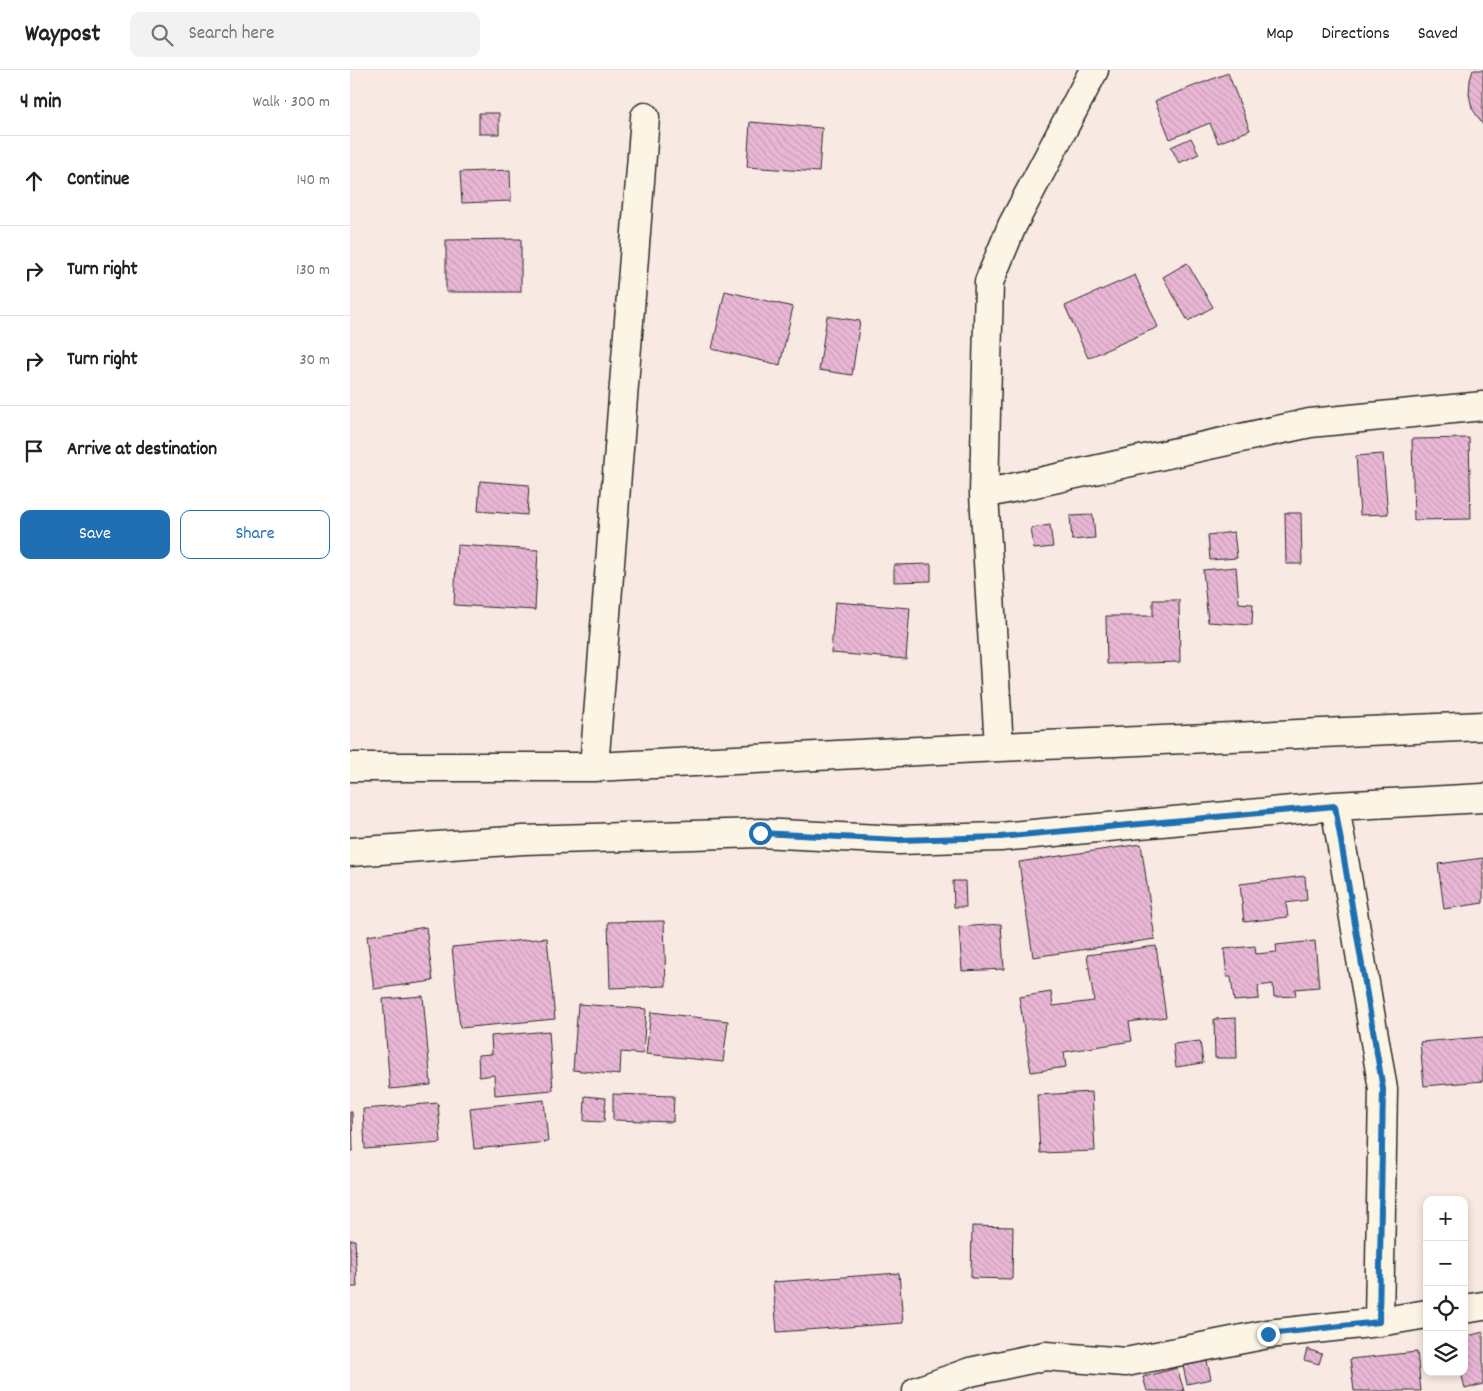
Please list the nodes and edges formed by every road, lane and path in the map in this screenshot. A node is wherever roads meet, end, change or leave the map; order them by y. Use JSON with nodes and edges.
{"nodes":[{"id":1,"x":1094,"y":70,"type":"edge"},
{"id":2,"x":645,"y":117,"type":"dead end"},
{"id":3,"x":1483,"y":406,"type":"edge"},
{"id":4,"x":984,"y":494,"type":"junction"},
{"id":5,"x":1483,"y":726,"type":"edge"},
{"id":6,"x":999,"y":746,"type":"junction"},
{"id":7,"x":350,"y":767,"type":"edge"},
{"id":8,"x":594,"y":767,"type":"junction"},
{"id":9,"x":1483,"y":798,"type":"edge"},
{"id":10,"x":1335,"y":806,"type":"junction"},
{"id":11,"x":350,"y":852,"type":"edge"},
{"id":12,"x":1483,"y":1306,"type":"edge"},
{"id":13,"x":1468,"y":1308,"type":"edge"},
{"id":14,"x":1423,"y":1315,"type":"edge"},
{"id":15,"x":1379,"y":1322,"type":"junction"},
{"id":16,"x":917,"y":1391,"type":"edge"}],
"edges":[{"from":1,"to":4,"type":"street"},
{"from":2,"to":8,"type":"street"},
{"from":3,"to":4,"type":"street"},
{"from":4,"to":6,"type":"street"},
{"from":5,"to":6,"type":"street"},
{"from":6,"to":8,"type":"street"},
{"from":7,"to":8,"type":"street"},
{"from":9,"to":10,"type":"street"},
{"from":10,"to":11,"type":"street"},
{"from":10,"to":15,"type":"street"},
{"from":12,"to":13,"type":"street"},
{"from":14,"to":15,"type":"street"},
{"from":15,"to":16,"type":"street"}]}
